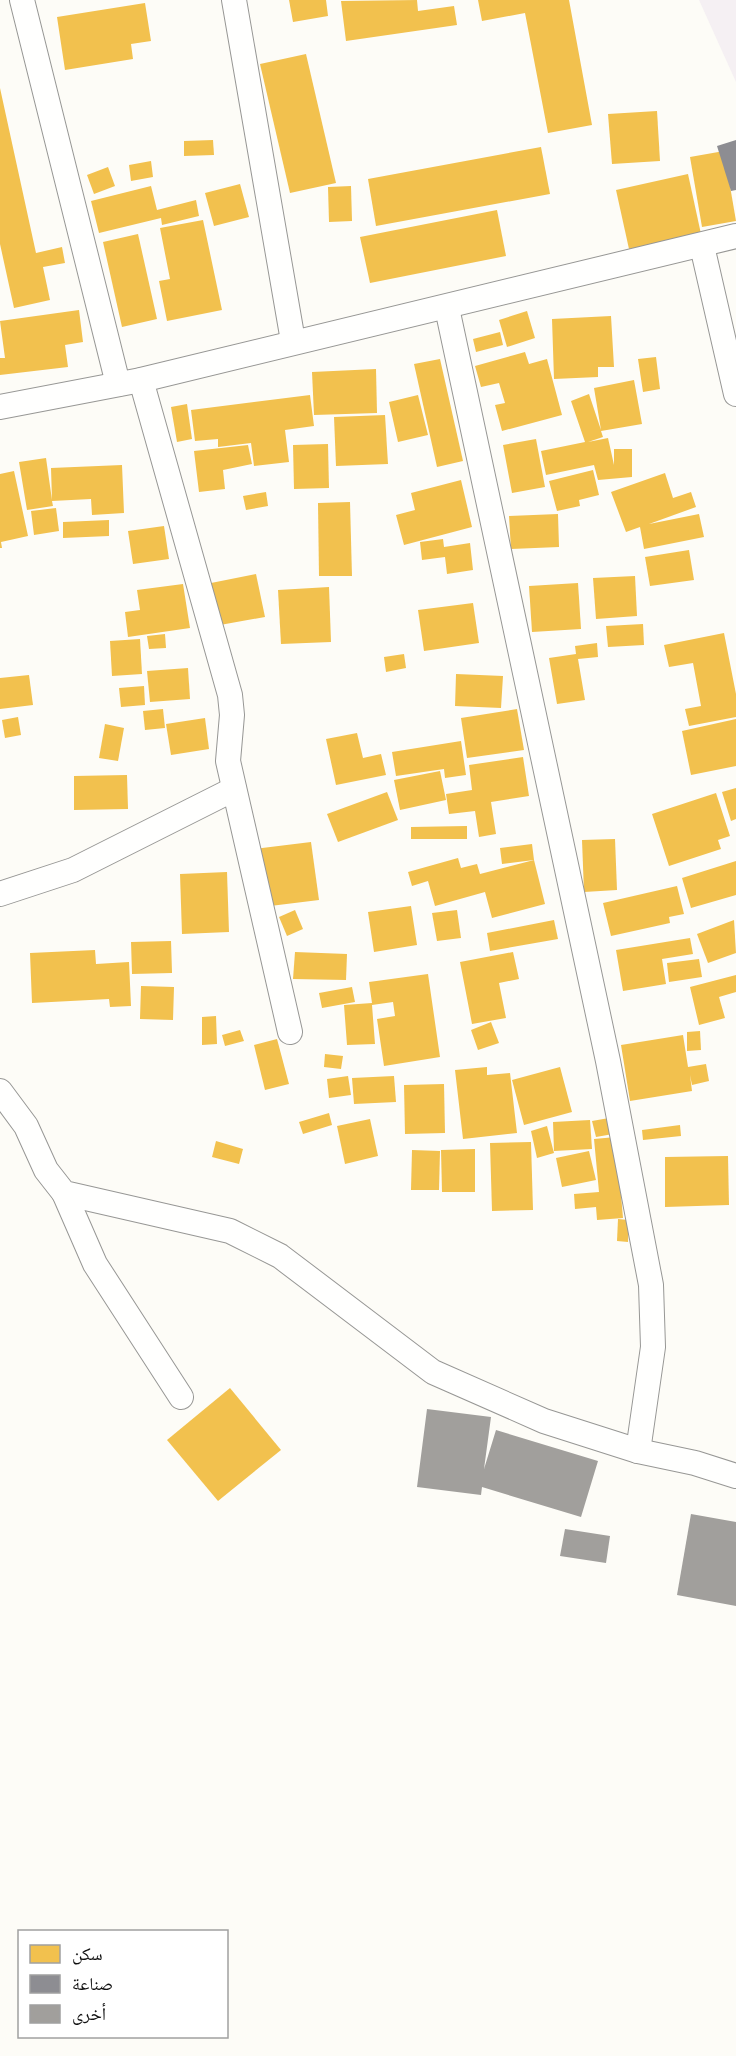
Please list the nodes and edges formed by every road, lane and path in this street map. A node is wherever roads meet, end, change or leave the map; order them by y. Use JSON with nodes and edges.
{"nodes":[{"id":1,"x":22,"y":0,"type":"edge"},
{"id":2,"x":234,"y":0,"type":"edge"},
{"id":3,"x":736,"y":236,"type":"edge"},
{"id":4,"x":702,"y":246,"type":"junction"},
{"id":5,"x":447,"y":308,"type":"junction"},
{"id":6,"x":292,"y":341,"type":"junction"},
{"id":7,"x":141,"y":380,"type":"junction"},
{"id":8,"x":118,"y":384,"type":"junction"},
{"id":9,"x":736,"y":394,"type":"edge"},
{"id":10,"x":0,"y":407,"type":"edge"},
{"id":11,"x":234,"y":789,"type":"junction"},
{"id":12,"x":0,"y":894,"type":"edge"},
{"id":13,"x":290,"y":1032,"type":"dead end"},
{"id":14,"x":0,"y":1091,"type":"edge"},
{"id":15,"x":64,"y":1193,"type":"junction"},
{"id":16,"x":181,"y":1397,"type":"dead end"},
{"id":17,"x":638,"y":1451,"type":"junction"},
{"id":18,"x":736,"y":1476,"type":"edge"}],
"edges":[{"from":1,"to":8,"type":"street"},
{"from":2,"to":6,"type":"street"},
{"from":3,"to":4,"type":"street"},
{"from":4,"to":5,"type":"street"},
{"from":4,"to":9,"type":"street"},
{"from":5,"to":6,"type":"street"},
{"from":5,"to":17,"type":"street"},
{"from":6,"to":7,"type":"street"},
{"from":7,"to":8,"type":"street"},
{"from":7,"to":11,"type":"street"},
{"from":8,"to":10,"type":"street"},
{"from":11,"to":12,"type":"street"},
{"from":11,"to":13,"type":"street"},
{"from":14,"to":15,"type":"street"},
{"from":15,"to":16,"type":"street"},
{"from":15,"to":17,"type":"street"},
{"from":17,"to":18,"type":"street"}]}
